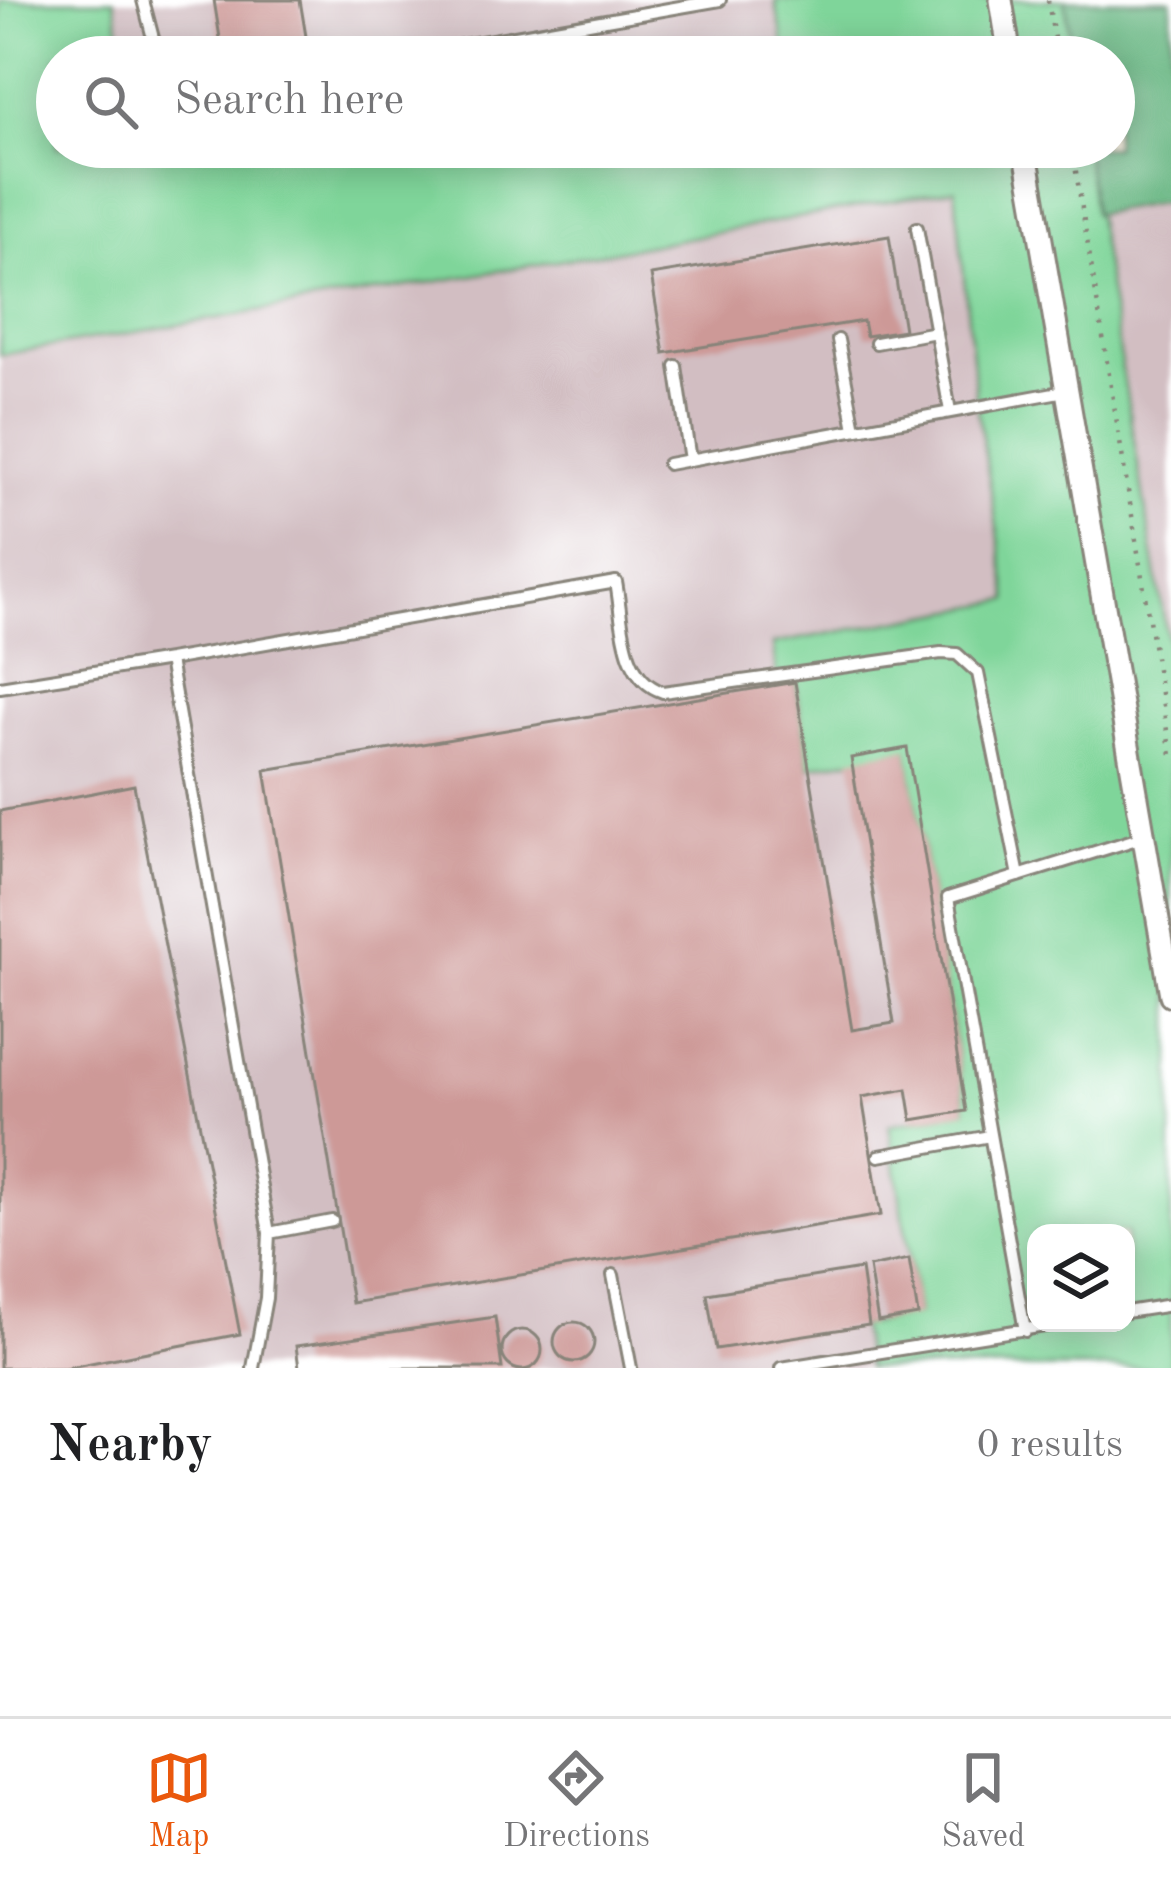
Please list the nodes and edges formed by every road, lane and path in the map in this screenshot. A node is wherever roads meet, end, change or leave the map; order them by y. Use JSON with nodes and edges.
{"nodes":[{"id":1,"x":143,"y":0,"type":"edge"},
{"id":2,"x":720,"y":0,"type":"edge"},
{"id":3,"x":1001,"y":0,"type":"edge"},
{"id":4,"x":1048,"y":0,"type":"edge"},
{"id":5,"x":152,"y":36,"type":"edge"},
{"id":6,"x":515,"y":36,"type":"edge"},
{"id":7,"x":1007,"y":36,"type":"edge"},
{"id":8,"x":1054,"y":36,"type":"edge"},
{"id":9,"x":1028,"y":168,"type":"edge"},
{"id":10,"x":1075,"y":168,"type":"edge"},
{"id":11,"x":917,"y":228,"type":"dead end"},
{"id":12,"x":936,"y":332,"type":"junction"},
{"id":13,"x":838,"y":340,"type":"dead end"},
{"id":14,"x":876,"y":343,"type":"dead end"},
{"id":15,"x":676,"y":366,"type":"dead end"},
{"id":16,"x":1065,"y":391,"type":"junction"},
{"id":17,"x":950,"y":411,"type":"junction"},
{"id":18,"x":855,"y":429,"type":"junction"},
{"id":19,"x":690,"y":460,"type":"junction"},
{"id":20,"x":668,"y":464,"type":"dead end"},
{"id":21,"x":169,"y":660,"type":"junction"},
{"id":22,"x":0,"y":687,"type":"edge"},
{"id":23,"x":1171,"y":755,"type":"edge"},
{"id":24,"x":1144,"y":838,"type":"junction"},
{"id":25,"x":1019,"y":876,"type":"junction"},
{"id":26,"x":1171,"y":995,"type":"edge"},
{"id":27,"x":991,"y":1136,"type":"junction"},
{"id":28,"x":879,"y":1156,"type":"dead end"},
{"id":29,"x":332,"y":1221,"type":"dead end"},
{"id":30,"x":269,"y":1233,"type":"junction"},
{"id":31,"x":613,"y":1275,"type":"dead end"},
{"id":32,"x":1171,"y":1305,"type":"edge"},
{"id":33,"x":1135,"y":1311,"type":"edge"},
{"id":34,"x":1025,"y":1330,"type":"joint"},
{"id":35,"x":253,"y":1368,"type":"edge"},
{"id":36,"x":631,"y":1368,"type":"edge"},
{"id":37,"x":781,"y":1368,"type":"edge"}],
"edges":[{"from":1,"to":5,"type":"lane"},
{"from":2,"to":6,"type":"lane"},
{"from":3,"to":7,"type":"street"},
{"from":4,"to":8,"type":"path"},
{"from":9,"to":16,"type":"street"},
{"from":10,"to":23,"type":"path"},
{"from":11,"to":12,"type":"lane"},
{"from":12,"to":14,"type":"lane"},
{"from":12,"to":17,"type":"lane"},
{"from":13,"to":18,"type":"lane"},
{"from":15,"to":19,"type":"lane"},
{"from":16,"to":17,"type":"lane"},
{"from":16,"to":24,"type":"street"},
{"from":17,"to":18,"type":"lane"},
{"from":18,"to":19,"type":"lane"},
{"from":19,"to":20,"type":"lane"},
{"from":21,"to":22,"type":"lane"},
{"from":21,"to":25,"type":"lane"},
{"from":21,"to":30,"type":"lane"},
{"from":24,"to":25,"type":"lane"},
{"from":24,"to":26,"type":"street"},
{"from":25,"to":27,"type":"lane"},
{"from":27,"to":28,"type":"lane"},
{"from":27,"to":34,"type":"lane"},
{"from":29,"to":30,"type":"lane"},
{"from":30,"to":35,"type":"lane"},
{"from":31,"to":36,"type":"lane"},
{"from":32,"to":33,"type":"lane"},
{"from":34,"to":37,"type":"lane"}]}
